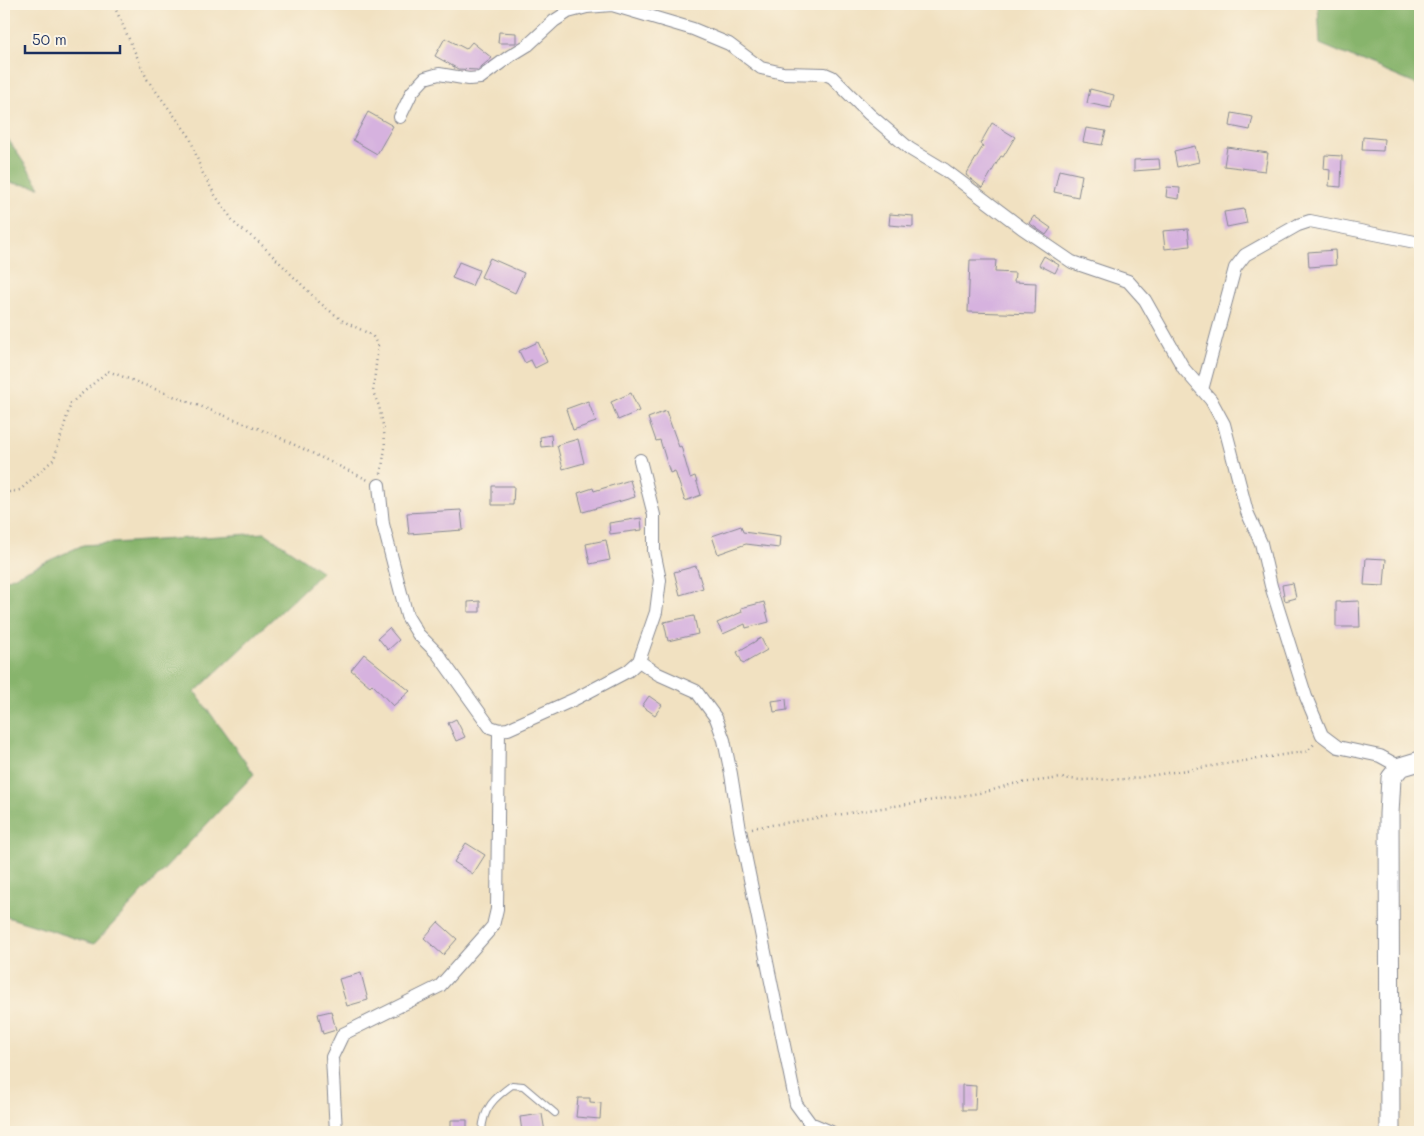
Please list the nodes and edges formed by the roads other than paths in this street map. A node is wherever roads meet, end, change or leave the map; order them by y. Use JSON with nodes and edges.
{"nodes":[{"id":1,"x":400,"y":117,"type":"dead end"},
{"id":2,"x":1420,"y":243,"type":"edge"},
{"id":3,"x":1202,"y":390,"type":"junction"},
{"id":4,"x":640,"y":460,"type":"dead end"},
{"id":5,"x":379,"y":485,"type":"road end"},
{"id":6,"x":639,"y":661,"type":"junction"},
{"id":7,"x":499,"y":730,"type":"junction"},
{"id":8,"x":1420,"y":761,"type":"edge"},
{"id":9,"x":1400,"y":767,"type":"junction"},
{"id":10,"x":555,"y":1113,"type":"dead end"},
{"id":11,"x":336,"y":1132,"type":"edge"},
{"id":12,"x":482,"y":1132,"type":"edge"},
{"id":13,"x":831,"y":1132,"type":"edge"},
{"id":14,"x":1390,"y":1132,"type":"edge"}],
"edges":[{"from":1,"to":3,"type":"street"},
{"from":2,"to":3,"type":"street"},
{"from":3,"to":9,"type":"street"},
{"from":4,"to":6,"type":"street"},
{"from":5,"to":7,"type":"street"},
{"from":6,"to":7,"type":"street"},
{"from":6,"to":13,"type":"street"},
{"from":7,"to":11,"type":"street"},
{"from":8,"to":9,"type":"main road"},
{"from":9,"to":14,"type":"main road"},
{"from":10,"to":12,"type":"lane"}]}
